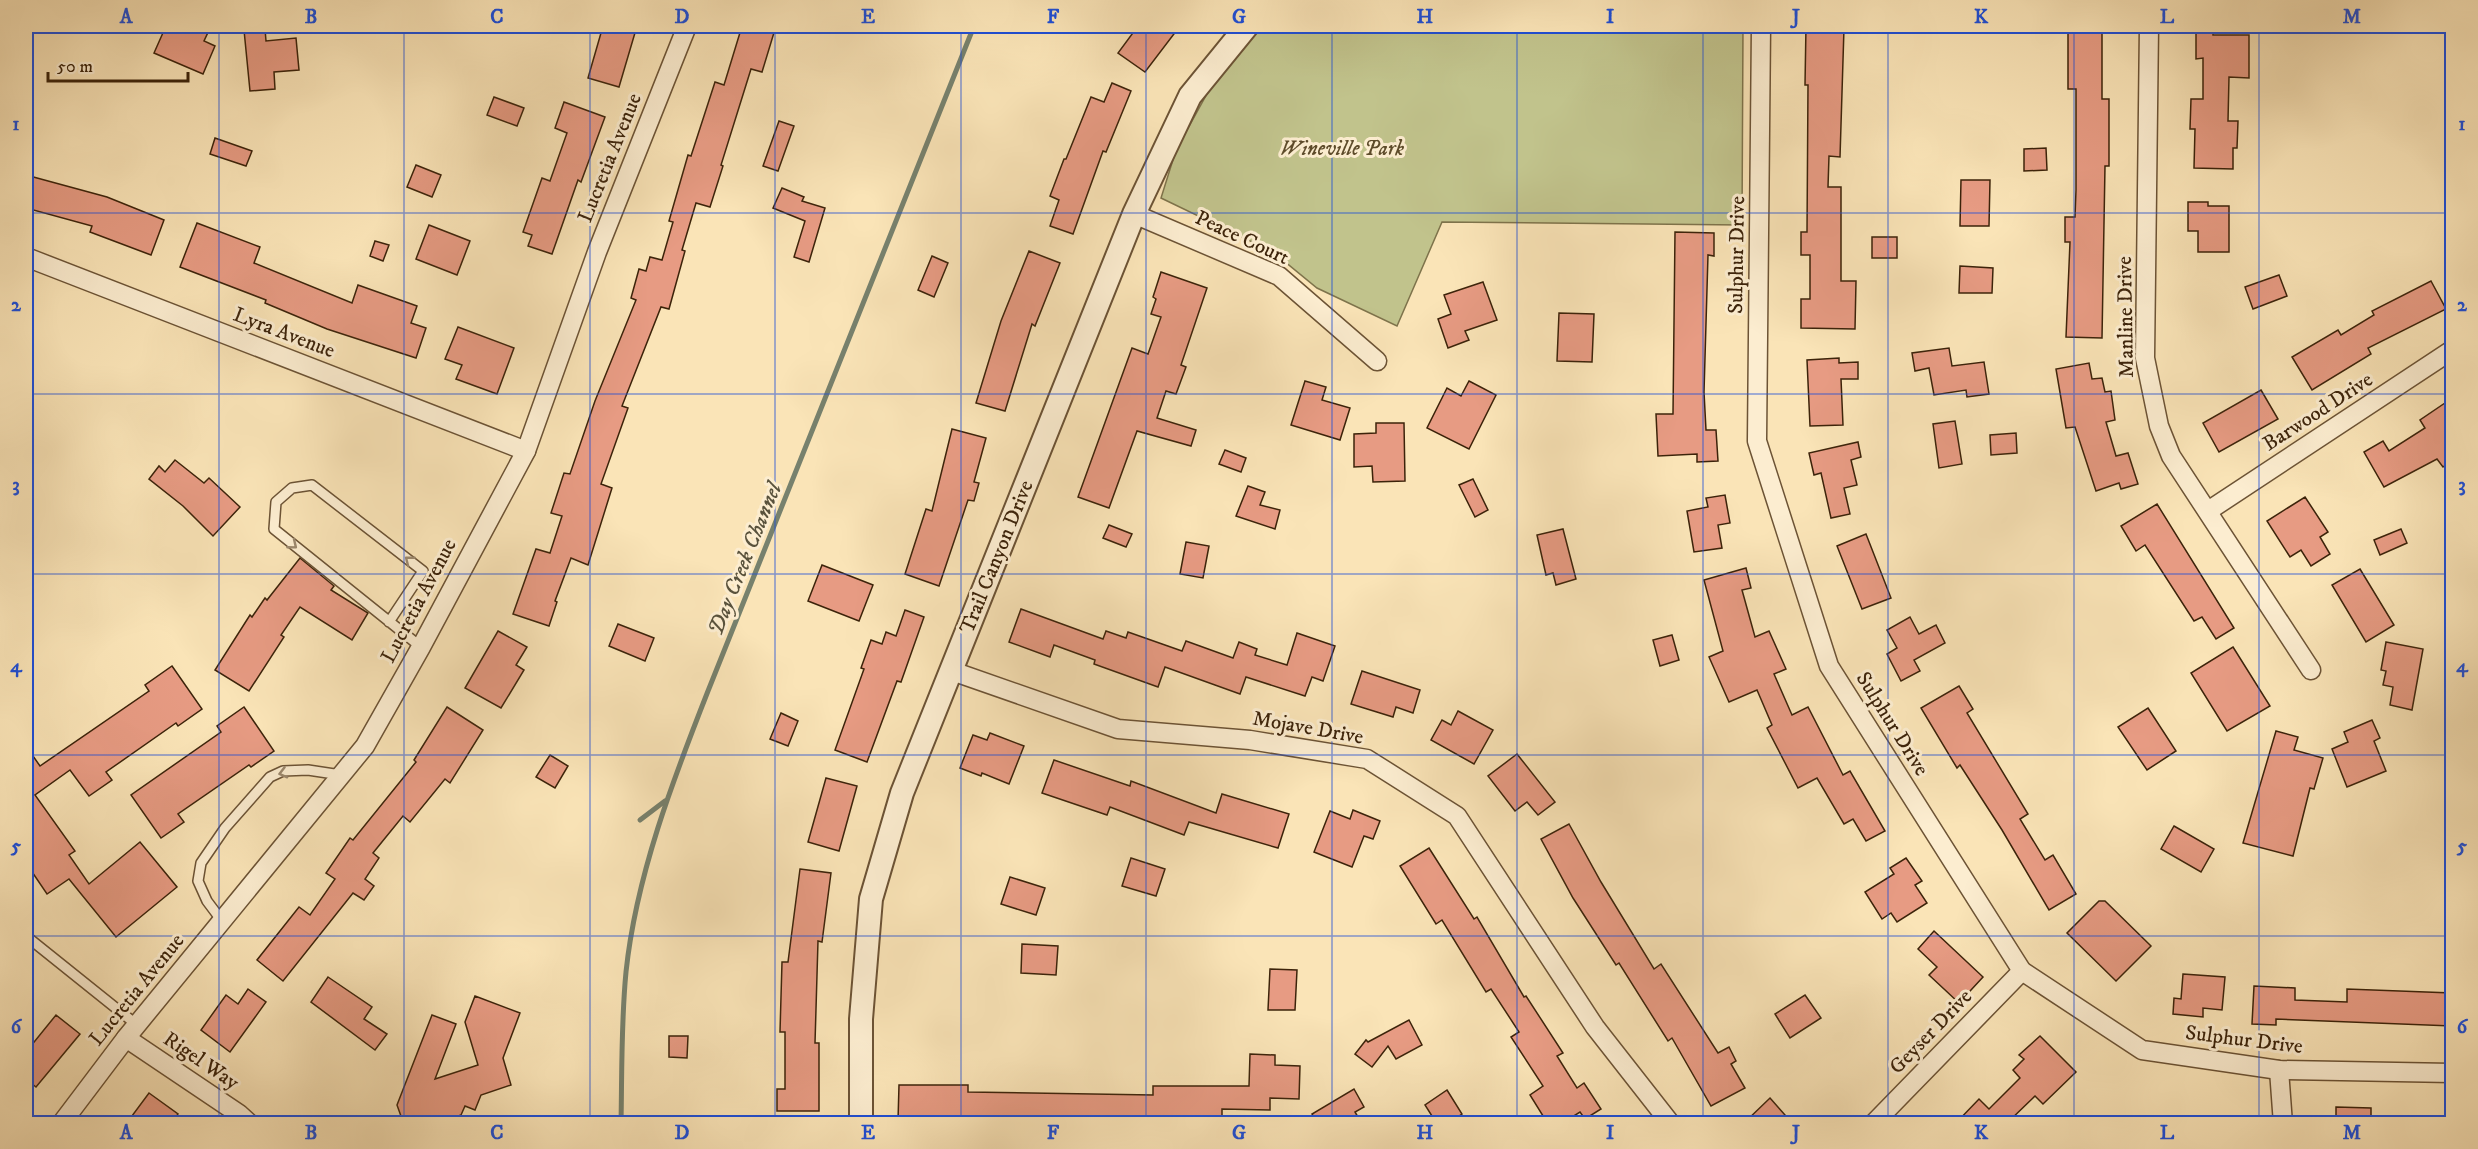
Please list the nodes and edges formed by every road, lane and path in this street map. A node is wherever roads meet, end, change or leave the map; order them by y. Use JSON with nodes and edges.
{"nodes":[{"id":1,"x":687,"y":26,"type":"edge"},
{"id":2,"x":1246,"y":26,"type":"edge"},
{"id":3,"x":1761,"y":26,"type":"edge"},
{"id":4,"x":2149,"y":26,"type":"edge"},
{"id":5,"x":1134,"y":214,"type":"junction"},
{"id":6,"x":26,"y":257,"type":"edge"},
{"id":7,"x":2452,"y":350,"type":"edge"},
{"id":8,"x":1377,"y":361,"type":"dead end"},
{"id":9,"x":526,"y":451,"type":"junction"},
{"id":10,"x":2208,"y":511,"type":"junction"},
{"id":11,"x":389,"y":622,"type":"junction"},
{"id":12,"x":422,"y":647,"type":"junction"},
{"id":13,"x":952,"y":670,"type":"junction"},
{"id":14,"x":2311,"y":670,"type":"dead end"},
{"id":15,"x":341,"y":776,"type":"junction"},
{"id":16,"x":222,"y":921,"type":"junction"},
{"id":17,"x":26,"y":936,"type":"edge"},
{"id":18,"x":2022,"y":971,"type":"junction"},
{"id":19,"x":132,"y":1031,"type":"junction"},
{"id":20,"x":2279,"y":1070,"type":"junction"},
{"id":21,"x":2452,"y":1073,"type":"edge"},
{"id":22,"x":61,"y":1124,"type":"edge"},
{"id":23,"x":250,"y":1124,"type":"edge"},
{"id":24,"x":861,"y":1124,"type":"edge"},
{"id":25,"x":1671,"y":1124,"type":"edge"},
{"id":26,"x":1873,"y":1124,"type":"edge"},
{"id":27,"x":2283,"y":1124,"type":"edge"}],
"edges":[{"from":1,"to":9,"type":"street","name":"Lucretia Avenue"},
{"from":2,"to":5,"type":"street","name":"Trail Canyon Drive"},
{"from":3,"to":18,"type":"street","name":"Sulphur Drive"},
{"from":4,"to":10,"type":"street","name":"Manline Drive"},
{"from":5,"to":8,"type":"street","name":"Peace Court"},
{"from":5,"to":13,"type":"street","name":"Trail Canyon Drive"},
{"from":6,"to":9,"type":"street","name":"Lyra Avenue"},
{"from":7,"to":10,"type":"street","name":"Barwood Drive"},
{"from":9,"to":12,"type":"street","name":"Lucretia Avenue"},
{"from":10,"to":14,"type":"street","name":"Manline Drive"},
{"from":11,"to":11,"type":"lane","one_way":true},
{"from":11,"to":12,"type":"lane"},
{"from":12,"to":15,"type":"street","name":"Lucretia Avenue"},
{"from":13,"to":24,"type":"street","name":"Trail Canyon Drive"},
{"from":13,"to":25,"type":"street","name":"Mojave Drive"},
{"from":15,"to":16,"type":"street","name":"Lucretia Avenue"},
{"from":15,"to":16,"type":"lane","one_way":true},
{"from":16,"to":19,"type":"street","name":"Lucretia Avenue"},
{"from":17,"to":19,"type":"lane"},
{"from":18,"to":20,"type":"street","name":"Sulphur Drive"},
{"from":18,"to":26,"type":"street","name":"Geyser Drive"},
{"from":19,"to":22,"type":"street","name":"Lucretia Avenue"},
{"from":19,"to":23,"type":"street","name":"Rigel Way"},
{"from":20,"to":21,"type":"street","name":"Sulphur Drive"},
{"from":20,"to":27,"type":"street"}]}
